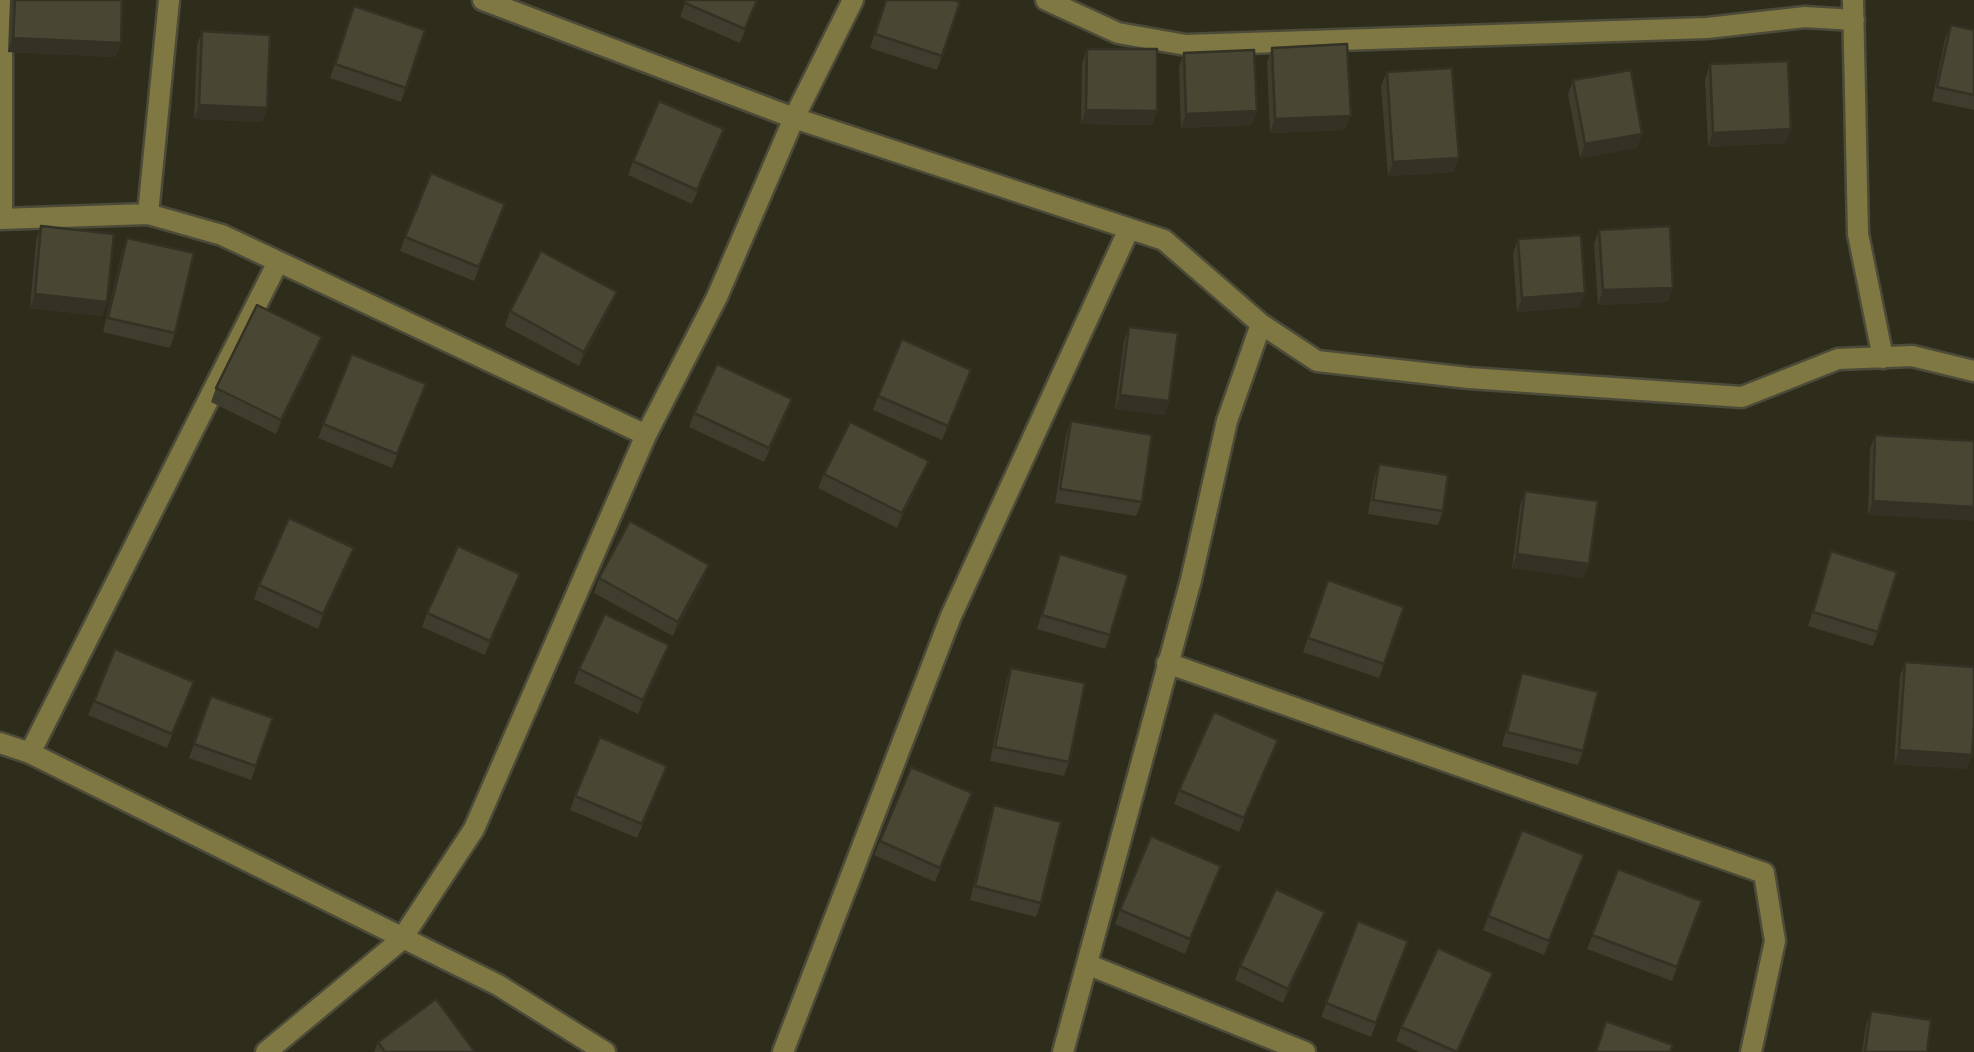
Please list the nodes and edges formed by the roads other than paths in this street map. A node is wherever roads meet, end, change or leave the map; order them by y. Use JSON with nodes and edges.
{"nodes":[{"id":1,"x":2,"y":0,"type":"edge"},
{"id":2,"x":169,"y":0,"type":"edge"},
{"id":3,"x":483,"y":0,"type":"edge"},
{"id":4,"x":853,"y":0,"type":"edge"},
{"id":5,"x":1046,"y":0,"type":"edge"},
{"id":6,"x":1854,"y":10,"type":"edge"},
{"id":7,"x":794,"y":118,"type":"junction"},
{"id":8,"x":148,"y":214,"type":"junction"},
{"id":9,"x":1,"y":219,"type":"edge"},
{"id":10,"x":1129,"y":229,"type":"junction"},
{"id":11,"x":278,"y":264,"type":"junction"},
{"id":12,"x":1262,"y":324,"type":"junction"},
{"id":13,"x":1883,"y":358,"type":"junction"},
{"id":14,"x":1974,"y":372,"type":"edge"},
{"id":15,"x":646,"y":435,"type":"junction"},
{"id":16,"x":1167,"y":663,"type":"junction"},
{"id":17,"x":0,"y":743,"type":"edge"},
{"id":18,"x":30,"y":753,"type":"junction"},
{"id":19,"x":401,"y":940,"type":"junction"},
{"id":20,"x":1090,"y":965,"type":"junction"},
{"id":21,"x":266,"y":1052,"type":"edge"},
{"id":22,"x":604,"y":1052,"type":"edge"},
{"id":23,"x":782,"y":1052,"type":"edge"},
{"id":24,"x":1064,"y":1052,"type":"edge"},
{"id":25,"x":1305,"y":1052,"type":"edge"},
{"id":26,"x":1751,"y":1052,"type":"edge"}],
"edges":[{"from":1,"to":9,"type":"street"},
{"from":2,"to":8,"type":"street"},
{"from":3,"to":7,"type":"street"},
{"from":4,"to":7,"type":"street"},
{"from":5,"to":6,"type":"street"},
{"from":6,"to":13,"type":"street"},
{"from":7,"to":10,"type":"street"},
{"from":7,"to":15,"type":"street"},
{"from":8,"to":9,"type":"street"},
{"from":8,"to":11,"type":"street"},
{"from":10,"to":12,"type":"street"},
{"from":10,"to":23,"type":"street"},
{"from":11,"to":15,"type":"street"},
{"from":11,"to":18,"type":"street"},
{"from":12,"to":13,"type":"street"},
{"from":12,"to":16,"type":"street"},
{"from":13,"to":14,"type":"street"},
{"from":15,"to":19,"type":"street"},
{"from":16,"to":20,"type":"street"},
{"from":16,"to":26,"type":"street"},
{"from":17,"to":18,"type":"street"},
{"from":18,"to":19,"type":"street"},
{"from":19,"to":21,"type":"street"},
{"from":19,"to":22,"type":"street"},
{"from":20,"to":24,"type":"street"},
{"from":20,"to":25,"type":"street"}]}
